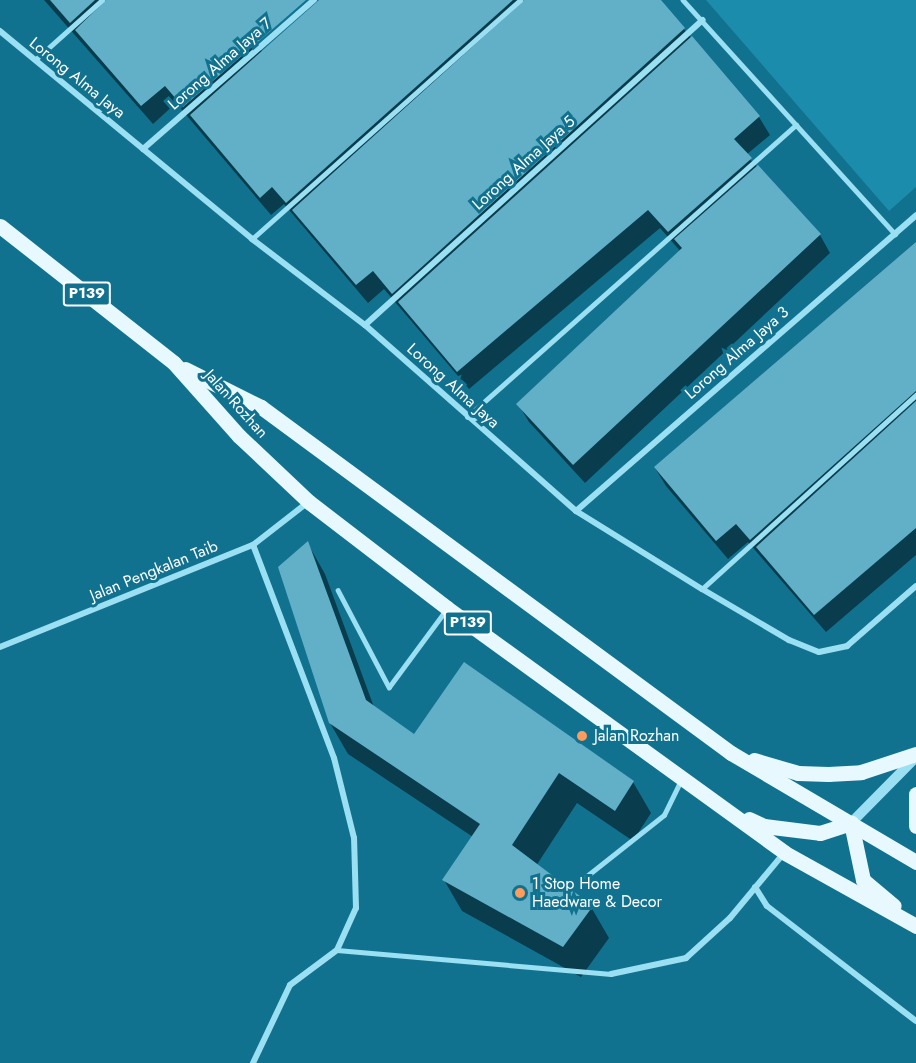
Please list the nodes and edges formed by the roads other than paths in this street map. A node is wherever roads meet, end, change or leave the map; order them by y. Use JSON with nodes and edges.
{"nodes":[{"id":1,"x":102,"y":0,"type":"edge"},
{"id":2,"x":314,"y":0,"type":"edge"},
{"id":3,"x":520,"y":0,"type":"edge"},
{"id":4,"x":683,"y":0,"type":"edge"},
{"id":5,"x":702,"y":20,"type":"junction"},
{"id":6,"x":0,"y":31,"type":"edge"},
{"id":7,"x":34,"y":61,"type":"junction"},
{"id":8,"x":796,"y":125,"type":"junction"},
{"id":9,"x":143,"y":149,"type":"junction"},
{"id":10,"x":916,"y":215,"type":"edge"},
{"id":11,"x":0,"y":226,"type":"edge"},
{"id":12,"x":895,"y":234,"type":"junction"},
{"id":13,"x":252,"y":239,"type":"junction"},
{"id":14,"x":365,"y":325,"type":"junction"},
{"id":15,"x":174,"y":363,"type":"junction"},
{"id":16,"x":916,"y":396,"type":"edge"},
{"id":17,"x":467,"y":417,"type":"junction"},
{"id":18,"x":309,"y":502,"type":"junction"},
{"id":19,"x":576,"y":511,"type":"junction"},
{"id":20,"x":253,"y":544,"type":"junction"},
{"id":21,"x":916,"y":586,"type":"edge"},
{"id":22,"x":338,"y":590,"type":"dead end"},
{"id":23,"x":702,"y":590,"type":"junction"},
{"id":24,"x":447,"y":608,"type":"junction"},
{"id":25,"x":0,"y":647,"type":"edge"},
{"id":26,"x":730,"y":753,"type":"junction"},
{"id":27,"x":916,"y":756,"type":"edge"},
{"id":28,"x":682,"y":778,"type":"junction"},
{"id":29,"x":916,"y":794,"type":"edge"},
{"id":30,"x":727,"y":809,"type":"junction"},
{"id":31,"x":850,"y":823,"type":"junction"},
{"id":32,"x":916,"y":826,"type":"edge"},
{"id":33,"x":784,"y":853,"type":"junction"},
{"id":34,"x":916,"y":862,"type":"edge"},
{"id":35,"x":583,"y":879,"type":"dead end"},
{"id":36,"x":755,"y":887,"type":"junction"},
{"id":37,"x":916,"y":926,"type":"edge"},
{"id":38,"x":337,"y":950,"type":"junction"},
{"id":39,"x":611,"y":974,"type":"joint"},
{"id":40,"x":916,"y":1021,"type":"edge"},
{"id":41,"x":253,"y":1063,"type":"edge"}],
"edges":[{"from":1,"to":7,"type":"lane"},
{"from":2,"to":9,"type":"street","name":"Lorong Alma Jaya 7"},
{"from":3,"to":13,"type":"lane"},
{"from":4,"to":5,"type":"lane"},
{"from":5,"to":8,"type":"lane"},
{"from":5,"to":14,"type":"street","name":"Lorong Alma Jaya 5"},
{"from":6,"to":7,"type":"street","name":"Lorong Alma Jaya"},
{"from":7,"to":9,"type":"street","name":"Lorong Alma Jaya"},
{"from":8,"to":12,"type":"lane"},
{"from":8,"to":17,"type":"lane"},
{"from":9,"to":13,"type":"street","name":"Lorong Alma Jaya"},
{"from":10,"to":12,"type":"street","name":"Lorong Alma Jaya 3"},
{"from":11,"to":15,"type":"main road","name":"Jalan Rozhan","number":"P139"},
{"from":12,"to":19,"type":"street","name":"Lorong Alma Jaya 3"},
{"from":13,"to":14,"type":"street","name":"Lorong Alma Jaya"},
{"from":14,"to":17,"type":"street","name":"Lorong Alma Jaya"},
{"from":15,"to":18,"type":"main road","name":"Jalan Rozhan","number":"P139"},
{"from":15,"to":26,"type":"main road","name":"Jalan Rozhan","number":"P139"},
{"from":16,"to":23,"type":"lane"},
{"from":17,"to":19,"type":"street","name":"Lorong Alma Jaya"},
{"from":18,"to":20,"type":"street","name":"Jalan Pengkalan Taib"},
{"from":18,"to":24,"type":"main road","name":"Jalan Rozhan","number":"P139"},
{"from":19,"to":23,"type":"street","name":"Lorong Alma Jaya"},
{"from":20,"to":25,"type":"street","name":"Jalan Pengkalan Taib"},
{"from":20,"to":38,"type":"street"},
{"from":21,"to":23,"type":"street","name":"Lorong Alma Jaya"},
{"from":22,"to":24,"type":"lane"},
{"from":24,"to":28,"type":"main road","name":"Jalan Rozhan","number":"P139"},
{"from":26,"to":27,"type":"main road"},
{"from":26,"to":31,"type":"main road","name":"Jalan Rozhan","number":"P139"},
{"from":27,"to":31,"type":"street"},
{"from":28,"to":30,"type":"main road","name":"Jalan Rozhan","number":"P139"},
{"from":28,"to":35,"type":"lane"},
{"from":29,"to":32,"type":"main road"},
{"from":30,"to":31,"type":"main road"},
{"from":30,"to":33,"type":"main road","name":"Jalan Rozhan","number":"P139"},
{"from":31,"to":34,"type":"main road","name":"Jalan Rozhan","number":"P139"},
{"from":31,"to":37,"type":"main road"},
{"from":33,"to":36,"type":"street"},
{"from":33,"to":37,"type":"main road","name":"Jalan Rozhan","number":"P139"},
{"from":36,"to":39,"type":"street"},
{"from":36,"to":40,"type":"street"},
{"from":38,"to":39,"type":"lane"},
{"from":38,"to":41,"type":"street"}]}
